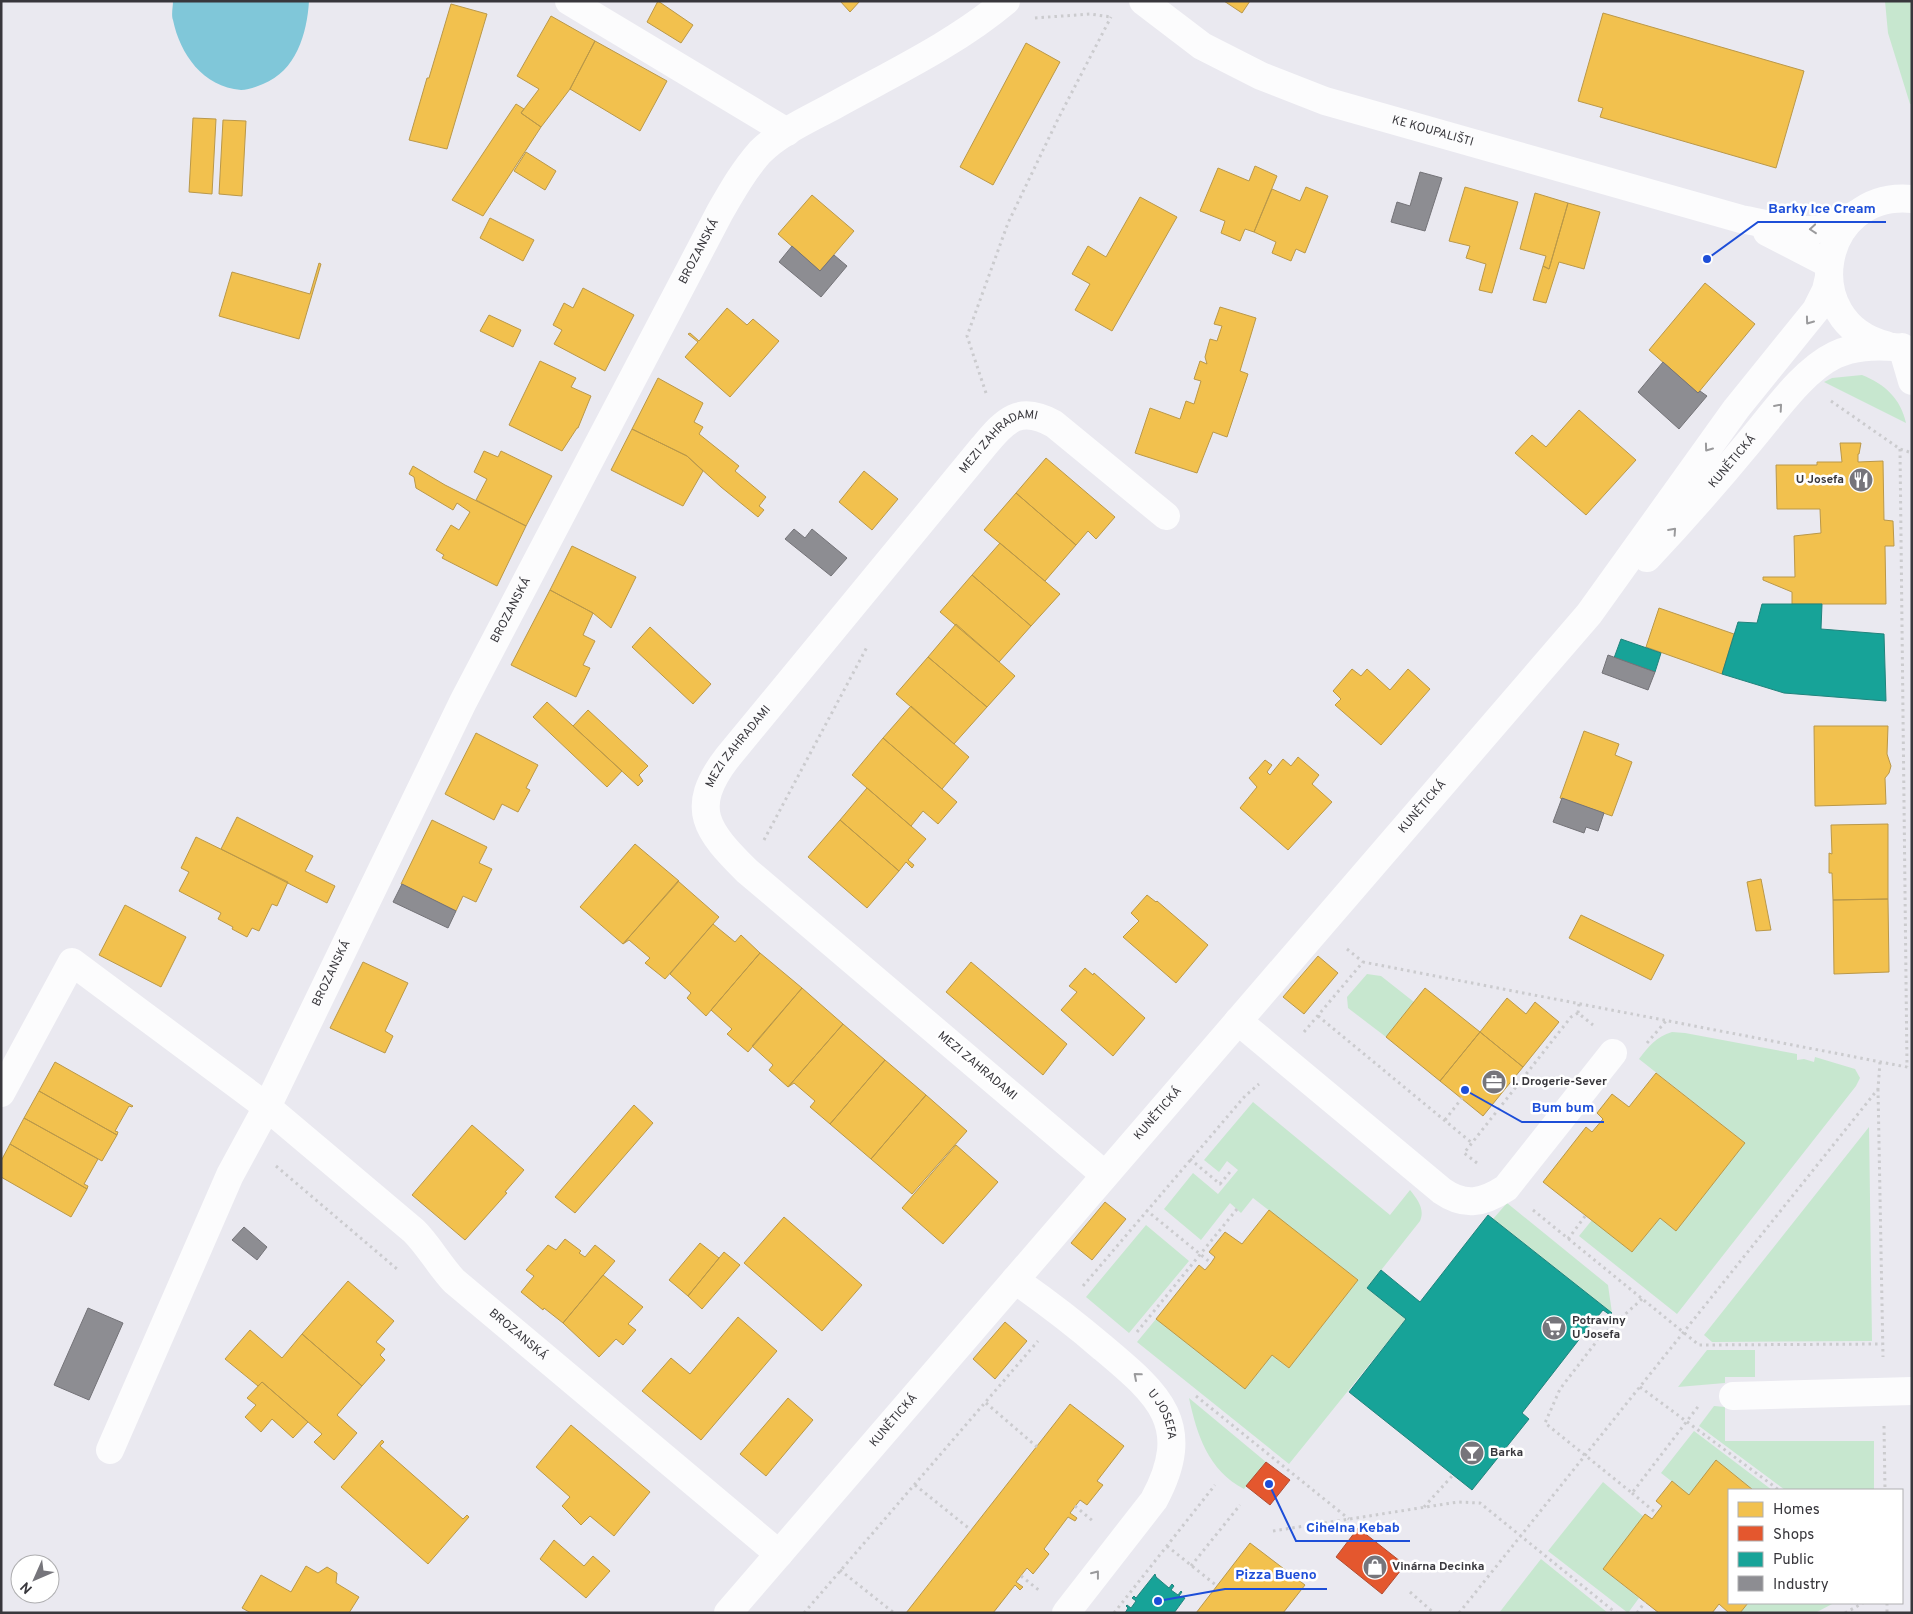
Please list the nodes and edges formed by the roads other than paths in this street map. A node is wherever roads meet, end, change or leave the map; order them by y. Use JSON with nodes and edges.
{"nodes":[{"id":1,"x":569,"y":1,"type":"edge"},
{"id":2,"x":1006,"y":1,"type":"edge"},
{"id":3,"x":1142,"y":1,"type":"edge"},
{"id":4,"x":786,"y":132,"type":"junction"},
{"id":5,"x":1912,"y":194,"type":"edge"},
{"id":6,"x":1912,"y":199,"type":"edge"},
{"id":7,"x":1884,"y":200,"type":"junction"},
{"id":8,"x":1858,"y":213,"type":"junction"},
{"id":9,"x":1741,"y":219,"type":"junction"},
{"id":10,"x":1829,"y":271,"type":"junction"},
{"id":11,"x":1903,"y":347,"type":"edge"},
{"id":12,"x":1912,"y":381,"type":"edge"},
{"id":13,"x":1166,"y":516,"type":"dead end"},
{"id":14,"x":1589,"y":614,"type":"junction"},
{"id":15,"x":1238,"y":1021,"type":"junction"},
{"id":16,"x":1613,"y":1053,"type":"dead end"},
{"id":17,"x":1,"y":1093,"type":"edge"},
{"id":18,"x":266,"y":1107,"type":"junction"},
{"id":19,"x":1105,"y":1175,"type":"junction"},
{"id":20,"x":1015,"y":1280,"type":"junction"},
{"id":21,"x":1912,"y":1391,"type":"edge"},
{"id":22,"x":1733,"y":1396,"type":"road end"},
{"id":23,"x":110,"y":1450,"type":"dead end"},
{"id":24,"x":779,"y":1554,"type":"junction"},
{"id":25,"x":728,"y":1613,"type":"edge"},
{"id":26,"x":1066,"y":1613,"type":"edge"}],
"edges":[{"from":1,"to":4,"type":"street"},
{"from":2,"to":4,"type":"street","name":"BROZANSKÁ"},
{"from":3,"to":9,"type":"street","name":"KE KOUPALIŠTI"},
{"from":4,"to":18,"type":"street","name":"BROZANSKÁ"},
{"from":5,"to":7,"type":"street"},
{"from":6,"to":7,"type":"street"},
{"from":7,"to":8,"type":"street","name":"KE KOUPALIŠTI"},
{"from":8,"to":9,"type":"street","name":"KE KOUPALIŠTI","one_way":true},
{"from":8,"to":10,"type":"street","name":"KUNĚTICKÁ"},
{"from":9,"to":10,"type":"street","name":"KE KOUPALIŠTI"},
{"from":10,"to":11,"type":"street"},
{"from":10,"to":14,"type":"street","name":"KUNĚTICKÁ","one_way":true},
{"from":11,"to":12,"type":"street"},
{"from":14,"to":11,"type":"street","name":"KUNĚTICKÁ","one_way":true},
{"from":13,"to":19,"type":"street","name":"MEZI ZAHRADAMI"},
{"from":14,"to":15,"type":"street","name":"KUNĚTICKÁ"},
{"from":15,"to":16,"type":"street"},
{"from":15,"to":19,"type":"street","name":"KUNĚTICKÁ"},
{"from":17,"to":18,"type":"street","name":"BROZANSKÁ"},
{"from":18,"to":23,"type":"street","name":"BROZANSKÁ"},
{"from":18,"to":24,"type":"street","name":"BROZANSKÁ"},
{"from":19,"to":20,"type":"street","name":"KUNĚTICKÁ"},
{"from":20,"to":24,"type":"street","name":"KUNĚTICKÁ"},
{"from":26,"to":20,"type":"street","name":"U JOSEFA","one_way":true},
{"from":21,"to":22,"type":"street"},
{"from":24,"to":25,"type":"street","name":"KUNĚTICKÁ"}]}
